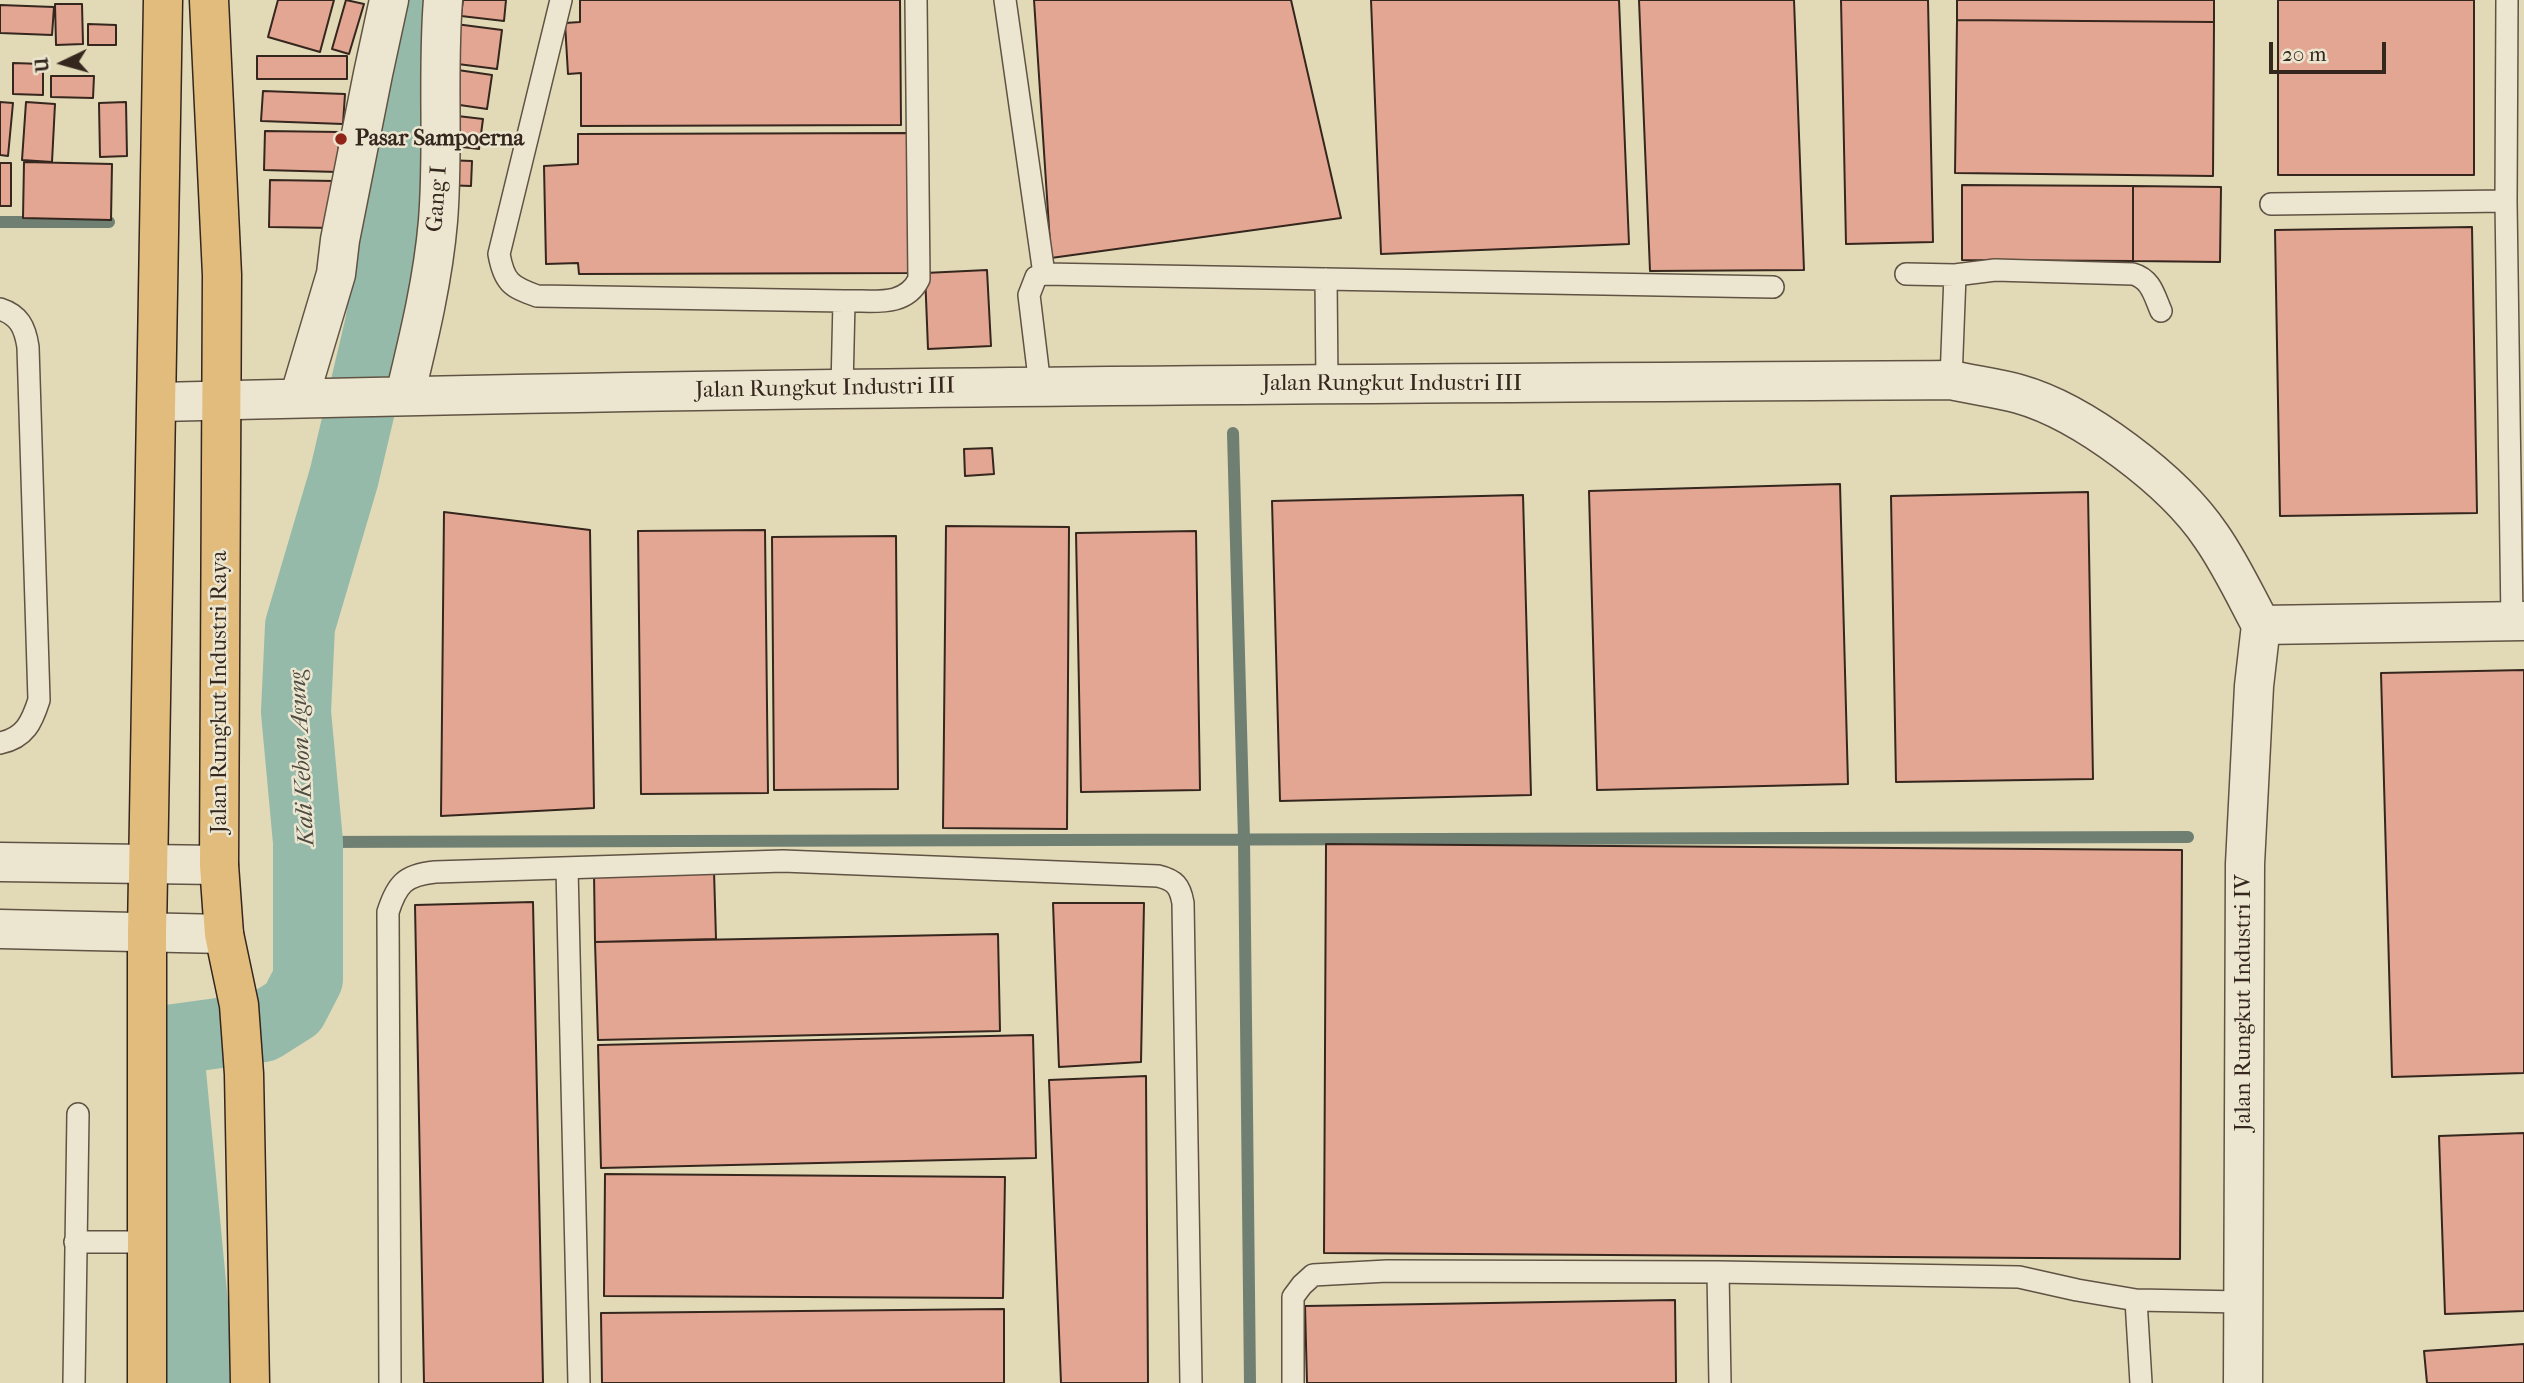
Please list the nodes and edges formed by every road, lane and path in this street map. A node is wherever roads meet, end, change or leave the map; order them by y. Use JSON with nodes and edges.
{"nodes":[{"id":1,"x":163,"y":0,"type":"edge"},
{"id":2,"x":209,"y":0,"type":"edge"},
{"id":3,"x":390,"y":0,"type":"edge"},
{"id":4,"x":443,"y":0,"type":"edge"},
{"id":5,"x":561,"y":0,"type":"edge"},
{"id":6,"x":916,"y":0,"type":"edge"},
{"id":7,"x":1006,"y":0,"type":"edge"},
{"id":8,"x":2507,"y":0,"type":"edge"},
{"id":9,"x":2516,"y":54,"type":"edge"},
{"id":10,"x":2506,"y":201,"type":"junction"},
{"id":11,"x":2271,"y":204,"type":"dead end"},
{"id":12,"x":1044,"y":274,"type":"junction"},
{"id":13,"x":1906,"y":274,"type":"dead end"},
{"id":14,"x":1955,"y":275,"type":"junction"},
{"id":15,"x":1326,"y":279,"type":"junction"},
{"id":16,"x":1773,"y":287,"type":"dead end"},
{"id":17,"x":844,"y":301,"type":"junction"},
{"id":18,"x":0,"y":309,"type":"edge"},
{"id":19,"x":2161,"y":311,"type":"dead end"},
{"id":20,"x":1951,"y":380,"type":"junction"},
{"id":21,"x":1327,"y":384,"type":"junction"},
{"id":22,"x":1040,"y":386,"type":"junction"},
{"id":23,"x":842,"y":388,"type":"junction"},
{"id":24,"x":394,"y":395,"type":"junction"},
{"id":25,"x":302,"y":398,"type":"junction"},
{"id":26,"x":222,"y":401,"type":"junction"},
{"id":27,"x":158,"y":402,"type":"junction"},
{"id":28,"x":2518,"y":621,"type":"edge"},
{"id":29,"x":2261,"y":625,"type":"junction"},
{"id":30,"x":0,"y":743,"type":"edge"},
{"id":31,"x":0,"y":862,"type":"edge"},
{"id":32,"x":148,"y":865,"type":"junction"},
{"id":33,"x":219,"y":865,"type":"junction"},
{"id":34,"x":567,"y":868,"type":"junction"},
{"id":35,"x":0,"y":929,"type":"edge"},
{"id":36,"x":147,"y":933,"type":"junction"},
{"id":37,"x":224,"y":934,"type":"junction"},
{"id":38,"x":78,"y":1114,"type":"dead end"},
{"id":39,"x":75,"y":1242,"type":"junction"},
{"id":40,"x":147,"y":1242,"type":"junction"},
{"id":41,"x":1718,"y":1272,"type":"junction"},
{"id":42,"x":2136,"y":1300,"type":"junction"},
{"id":43,"x":2241,"y":1302,"type":"junction"},
{"id":44,"x":74,"y":1383,"type":"edge"},
{"id":45,"x":147,"y":1383,"type":"edge"},
{"id":46,"x":250,"y":1383,"type":"edge"},
{"id":47,"x":390,"y":1383,"type":"edge"},
{"id":48,"x":579,"y":1383,"type":"edge"},
{"id":49,"x":1191,"y":1383,"type":"edge"},
{"id":50,"x":1293,"y":1383,"type":"edge"},
{"id":51,"x":1720,"y":1383,"type":"edge"},
{"id":52,"x":2141,"y":1383,"type":"edge"},
{"id":53,"x":2243,"y":1383,"type":"edge"}],
"edges":[{"from":1,"to":27,"type":"main road"},
{"from":2,"to":26,"type":"main road","name":"Jalan Rungkut Industri Raya"},
{"from":3,"to":25,"type":"street"},
{"from":4,"to":24,"type":"street","name":"Gang I"},
{"from":5,"to":17,"type":"lane"},
{"from":6,"to":17,"type":"lane"},
{"from":7,"to":12,"type":"lane"},
{"from":8,"to":9,"type":"lane"},
{"from":9,"to":10,"type":"lane"},
{"from":10,"to":11,"type":"lane"},
{"from":10,"to":28,"type":"lane"},
{"from":12,"to":15,"type":"lane"},
{"from":12,"to":22,"type":"lane"},
{"from":13,"to":14,"type":"lane"},
{"from":14,"to":19,"type":"lane"},
{"from":14,"to":20,"type":"lane"},
{"from":15,"to":16,"type":"lane"},
{"from":15,"to":21,"type":"lane"},
{"from":17,"to":23,"type":"lane"},
{"from":18,"to":30,"type":"lane"},
{"from":20,"to":21,"type":"street","name":"Jalan Rungkut Industri III"},
{"from":20,"to":29,"type":"street","name":"Jalan Rungkut Industri III"},
{"from":21,"to":22,"type":"street","name":"Jalan Rungkut Industri III"},
{"from":22,"to":23,"type":"street","name":"Jalan Rungkut Industri III"},
{"from":23,"to":24,"type":"street","name":"Jalan Rungkut Industri III"},
{"from":24,"to":25,"type":"street","name":"Jalan Rungkut Industri III"},
{"from":25,"to":26,"type":"street","name":"Jalan Rungkut Industri III"},
{"from":26,"to":27,"type":"street","name":"Jalan Rungkut Industri III"},
{"from":26,"to":33,"type":"main road","name":"Jalan Rungkut Industri Raya"},
{"from":27,"to":32,"type":"main road"},
{"from":28,"to":29,"type":"street"},
{"from":29,"to":43,"type":"street","name":"Jalan Rungkut Industri IV"},
{"from":31,"to":32,"type":"street"},
{"from":32,"to":33,"type":"street"},
{"from":32,"to":36,"type":"main road"},
{"from":33,"to":37,"type":"main road","name":"Jalan Rungkut Industri Raya"},
{"from":34,"to":47,"type":"lane"},
{"from":34,"to":48,"type":"lane"},
{"from":34,"to":49,"type":"lane"},
{"from":35,"to":36,"type":"street"},
{"from":36,"to":37,"type":"street"},
{"from":36,"to":40,"type":"main road"},
{"from":37,"to":46,"type":"main road","name":"Jalan Rungkut Industri Raya"},
{"from":38,"to":39,"type":"lane"},
{"from":39,"to":40,"type":"lane"},
{"from":39,"to":44,"type":"lane"},
{"from":40,"to":45,"type":"main road"},
{"from":41,"to":42,"type":"lane"},
{"from":41,"to":50,"type":"lane"},
{"from":41,"to":51,"type":"lane"},
{"from":42,"to":43,"type":"lane"},
{"from":42,"to":52,"type":"lane"},
{"from":43,"to":53,"type":"street","name":"Jalan Rungkut Industri IV"}]}
